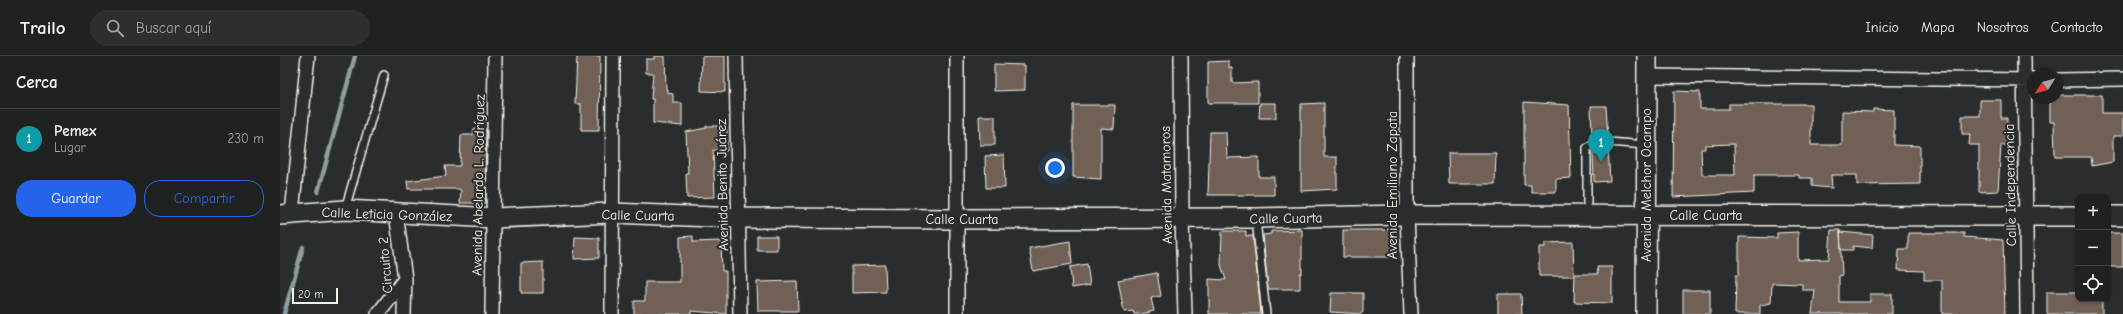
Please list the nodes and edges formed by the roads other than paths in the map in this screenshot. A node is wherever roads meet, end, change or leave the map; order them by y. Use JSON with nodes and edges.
{"nodes":[{"id":1,"x":308,"y":56,"type":"edge"},
{"id":2,"x":495,"y":56,"type":"edge"},
{"id":3,"x":613,"y":56,"type":"edge"},
{"id":4,"x":736,"y":56,"type":"edge"},
{"id":5,"x":957,"y":56,"type":"edge"},
{"id":6,"x":1181,"y":56,"type":"edge"},
{"id":7,"x":1407,"y":56,"type":"edge"},
{"id":8,"x":1647,"y":56,"type":"edge"},
{"id":9,"x":2024,"y":56,"type":"edge"},
{"id":10,"x":384,"y":74,"type":"dead end"},
{"id":11,"x":2027,"y":74,"type":"edge"},
{"id":12,"x":1647,"y":76,"type":"junction"},
{"id":13,"x":2123,"y":79,"type":"edge"},
{"id":14,"x":2027,"y":80,"type":"edge"},
{"id":15,"x":2063,"y":80,"type":"edge"},
{"id":16,"x":2028,"y":104,"type":"edge"},
{"id":17,"x":1608,"y":142,"type":"dead end"},
{"id":18,"x":1592,"y":143,"type":"dead end"},
{"id":19,"x":1646,"y":145,"type":"junction"},
{"id":20,"x":345,"y":210,"type":"junction"},
{"id":21,"x":396,"y":213,"type":"junction"},
{"id":22,"x":611,"y":213,"type":"junction"},
{"id":23,"x":286,"y":214,"type":"edge"},
{"id":24,"x":1407,"y":215,"type":"junction"},
{"id":25,"x":1646,"y":215,"type":"junction"},
{"id":26,"x":1586,"y":216,"type":"junction"},
{"id":27,"x":2027,"y":216,"type":"junction"},
{"id":28,"x":2075,"y":216,"type":"edge"},
{"id":29,"x":2111,"y":216,"type":"edge"},
{"id":30,"x":2123,"y":216,"type":"edge"},
{"id":31,"x":494,"y":218,"type":"junction"},
{"id":32,"x":739,"y":218,"type":"junction"},
{"id":33,"x":1256,"y":218,"type":"junction"},
{"id":34,"x":956,"y":219,"type":"junction"},
{"id":35,"x":1182,"y":219,"type":"junction"},
{"id":36,"x":405,"y":279,"type":"junction"},
{"id":37,"x":378,"y":314,"type":"edge"},
{"id":38,"x":404,"y":314,"type":"edge"},
{"id":39,"x":492,"y":314,"type":"edge"},
{"id":40,"x":612,"y":314,"type":"edge"},
{"id":41,"x":740,"y":314,"type":"edge"},
{"id":42,"x":957,"y":314,"type":"edge"},
{"id":43,"x":1185,"y":314,"type":"edge"},
{"id":44,"x":1266,"y":314,"type":"edge"},
{"id":45,"x":1411,"y":314,"type":"edge"},
{"id":46,"x":1646,"y":314,"type":"edge"},
{"id":47,"x":2027,"y":314,"type":"edge"}],
"edges":[{"from":1,"to":23,"type":"street"},
{"from":2,"to":31,"type":"street","name":"Avenida Abelardo L. Rodríguez"},
{"from":3,"to":22,"type":"street"},
{"from":4,"to":32,"type":"street","name":"Avenida Benito Juárez"},
{"from":5,"to":34,"type":"street"},
{"from":6,"to":35,"type":"street","name":"Avenida Matamoros"},
{"from":7,"to":24,"type":"street","name":"Avenida Emiliano Zapata"},
{"from":8,"to":12,"type":"street","name":"Avenida Melchor Ocampo"},
{"from":9,"to":11,"type":"street","name":"Calle Independencia"},
{"from":10,"to":20,"type":"lane"},
{"from":12,"to":14,"type":"street"},
{"from":12,"to":19,"type":"street","name":"Avenida Melchor Ocampo"},
{"from":13,"to":15,"type":"street"},
{"from":16,"to":27,"type":"street","name":"Calle Independencia"},
{"from":17,"to":19,"type":"lane"},
{"from":18,"to":26,"type":"lane"},
{"from":19,"to":25,"type":"street","name":"Avenida Melchor Ocampo"},
{"from":20,"to":21,"type":"street","name":"Calle Leticia González"},
{"from":20,"to":23,"type":"street","name":"Calle Leticia González"},
{"from":21,"to":31,"type":"street","name":"Calle Leticia González"},
{"from":21,"to":36,"type":"street","name":"Circuito 2"},
{"from":22,"to":31,"type":"street","name":"Calle Cuarta"},
{"from":22,"to":32,"type":"street","name":"Calle Cuarta"},
{"from":22,"to":40,"type":"street"},
{"from":24,"to":26,"type":"street","name":"Calle Cuarta"},
{"from":24,"to":33,"type":"street","name":"Calle Cuarta"},
{"from":24,"to":45,"type":"street","name":"Avenida Emiliano Zapata"},
{"from":25,"to":26,"type":"street","name":"Calle Cuarta"},
{"from":25,"to":27,"type":"street","name":"Calle Cuarta"},
{"from":25,"to":46,"type":"street","name":"Avenida Melchor Ocampo"},
{"from":27,"to":28,"type":"street","name":"Calle Cuarta"},
{"from":27,"to":47,"type":"street","name":"Calle Independencia"},
{"from":29,"to":30,"type":"street"},
{"from":31,"to":39,"type":"street","name":"Avenida Abelardo L. Rodríguez"},
{"from":32,"to":34,"type":"street","name":"Calle Cuarta"},
{"from":32,"to":41,"type":"street","name":"Avenida Benito Juárez"},
{"from":33,"to":35,"type":"street","name":"Calle Cuarta"},
{"from":33,"to":44,"type":"lane"},
{"from":34,"to":35,"type":"street","name":"Calle Cuarta"},
{"from":34,"to":42,"type":"street"},
{"from":35,"to":43,"type":"street","name":"Avenida Matamoros"},
{"from":36,"to":37,"type":"street"},
{"from":36,"to":38,"type":"street","name":"Circuito 2"}]}
